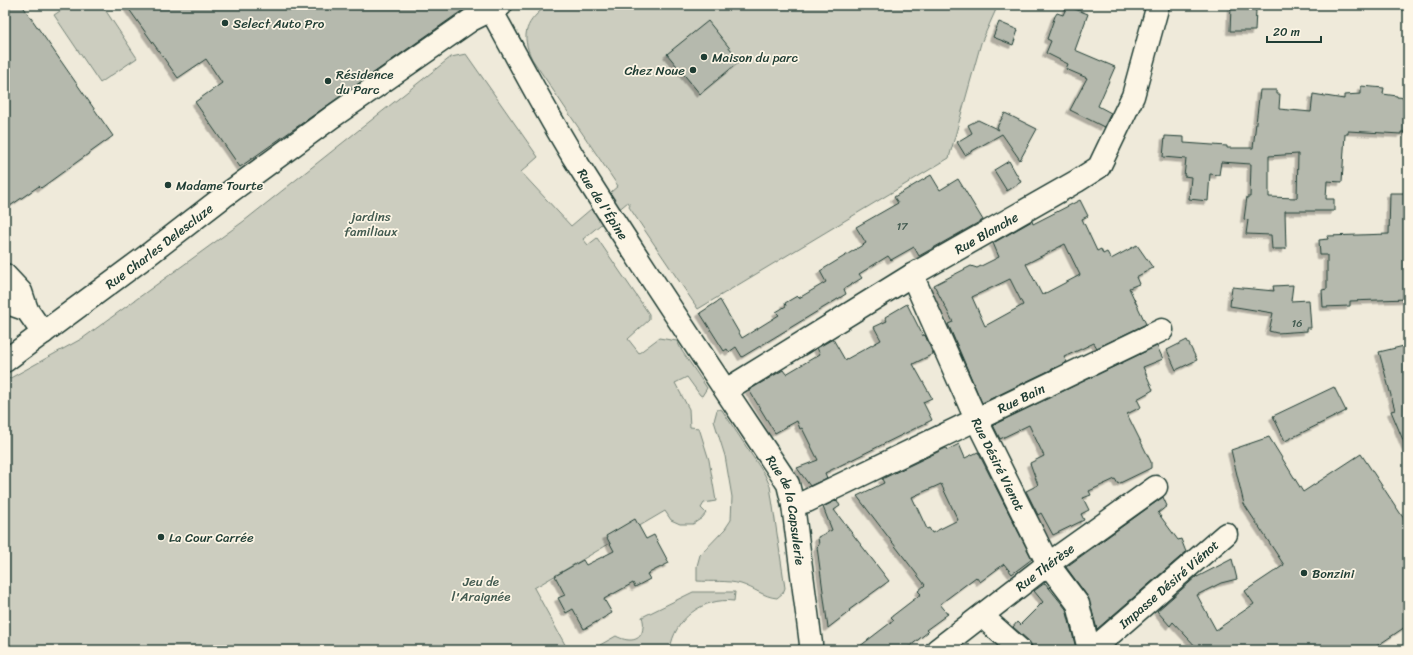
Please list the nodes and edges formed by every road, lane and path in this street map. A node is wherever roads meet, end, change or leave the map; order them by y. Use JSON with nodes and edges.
{"nodes":[{"id":1,"x":1158,"y":5,"type":"edge"},
{"id":2,"x":496,"y":8,"type":"edge"},
{"id":3,"x":5,"y":275,"type":"edge"},
{"id":4,"x":912,"y":275,"type":"junction"},
{"id":5,"x":5,"y":299,"type":"edge"},
{"id":6,"x":27,"y":310,"type":"junction"},
{"id":7,"x":1162,"y":330,"type":"dead end"},
{"id":8,"x":43,"y":333,"type":"junction"},
{"id":9,"x":5,"y":361,"type":"edge"},
{"id":10,"x":726,"y":390,"type":"junction"},
{"id":11,"x":976,"y":420,"type":"junction"},
{"id":12,"x":1156,"y":487,"type":"dead end"},
{"id":13,"x":793,"y":505,"type":"junction"},
{"id":14,"x":1226,"y":534,"type":"dead end"},
{"id":15,"x":1048,"y":564,"type":"junction"},
{"id":16,"x":982,"y":616,"type":"junction"},
{"id":17,"x":812,"y":648,"type":"edge"},
{"id":18,"x":937,"y":650,"type":"edge"},
{"id":19,"x":1020,"y":650,"type":"edge"},
{"id":20,"x":1088,"y":650,"type":"edge"},
{"id":21,"x":1092,"y":650,"type":"edge"}],
"edges":[{"from":1,"to":4,"type":"street","name":"Rue Blanche"},
{"from":2,"to":8,"type":"street","name":"Rue Charles Delescluze"},
{"from":2,"to":10,"type":"street","name":"Rue de l'Épine"},
{"from":3,"to":6,"type":"street"},
{"from":4,"to":10,"type":"street","name":"Rue Blanche"},
{"from":4,"to":11,"type":"street","name":"Rue Désiré Vienot"},
{"from":5,"to":6,"type":"street"},
{"from":6,"to":8,"type":"street"},
{"from":7,"to":11,"type":"street","name":"Rue Bain"},
{"from":8,"to":9,"type":"street","name":"Rue Charles Delescluze"},
{"from":10,"to":13,"type":"street","name":"Rue de la Capsulerie"},
{"from":11,"to":13,"type":"street","name":"Rue Bain"},
{"from":11,"to":15,"type":"street","name":"Rue Désiré Vienot"},
{"from":12,"to":15,"type":"street","name":"Rue Thérèse"},
{"from":13,"to":17,"type":"street","name":"Rue de la Capsulerie"},
{"from":14,"to":21,"type":"street","name":"Impasse Désiré Viénot"},
{"from":15,"to":16,"type":"street","name":"Rue Thérèse"},
{"from":15,"to":20,"type":"street","name":"Rue Désiré Vienot"},
{"from":16,"to":18,"type":"street","name":"Rue Thérèse"},
{"from":16,"to":19,"type":"street"}]}
